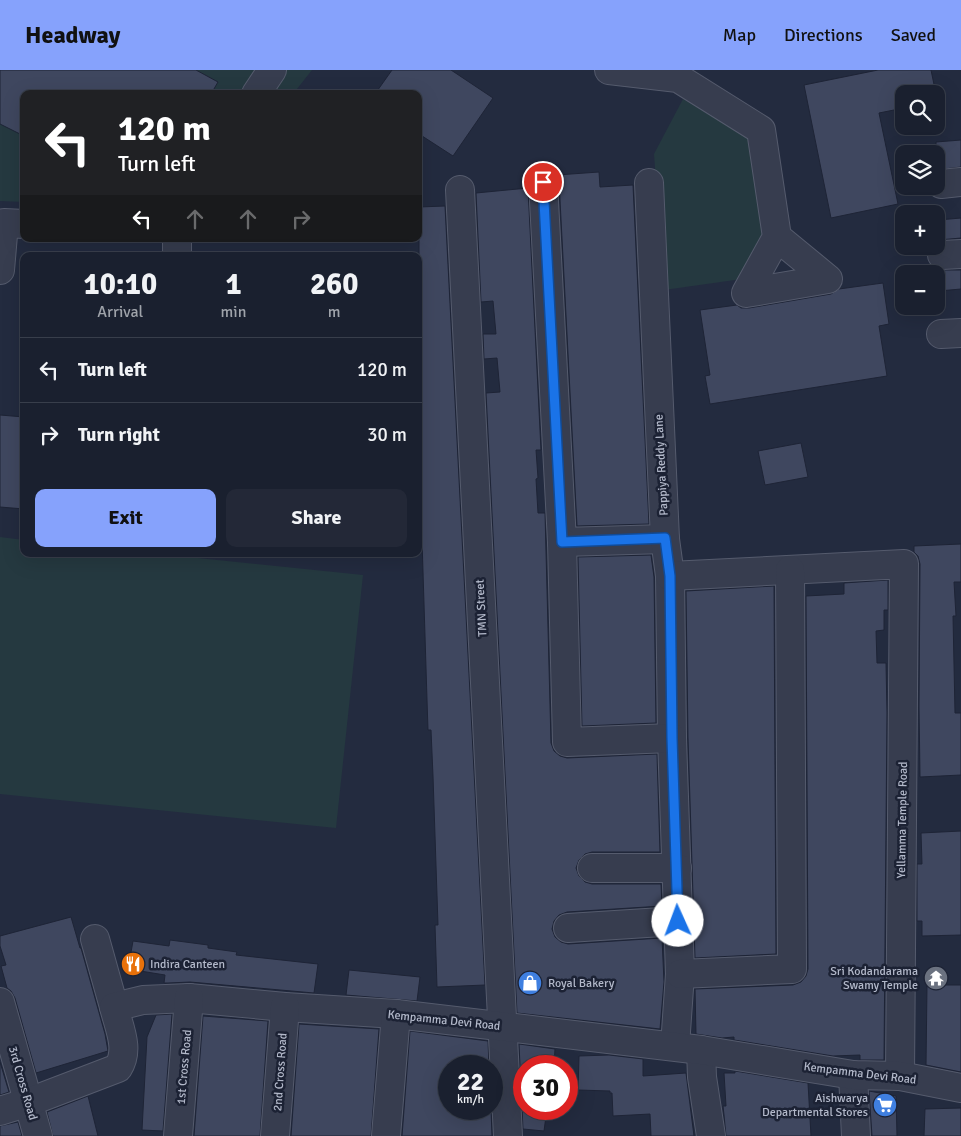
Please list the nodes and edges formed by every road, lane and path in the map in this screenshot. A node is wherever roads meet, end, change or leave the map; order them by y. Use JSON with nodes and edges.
{"nodes":[{"id":1,"x":272,"y":70,"type":"edge"},
{"id":2,"x":609,"y":70,"type":"edge"},
{"id":3,"x":259,"y":90,"type":"edge"},
{"id":4,"x":543,"y":182,"type":"dead end"},
{"id":5,"x":649,"y":183,"type":"dead end"},
{"id":6,"x":460,"y":190,"type":"dead end"},
{"id":7,"x":20,"y":224,"type":"edge"},
{"id":8,"x":777,"y":238,"type":"dead end"},
{"id":9,"x":0,"y":270,"type":"edge"},
{"id":10,"x":665,"y":538,"type":"junction"},
{"id":11,"x":562,"y":542,"type":"junction"},
{"id":12,"x":790,"y":570,"type":"junction"},
{"id":13,"x":670,"y":576,"type":"junction"},
{"id":14,"x":672,"y":738,"type":"junction"},
{"id":15,"x":592,"y":868,"type":"dead end"},
{"id":16,"x":676,"y":868,"type":"junction"},
{"id":17,"x":678,"y":921,"type":"junction"},
{"id":18,"x":568,"y":928,"type":"dead end"},
{"id":19,"x":95,"y":939,"type":"dead end"},
{"id":20,"x":680,"y":974,"type":"junction"},
{"id":21,"x":189,"y":998,"type":"junction"},
{"id":22,"x":0,"y":1002,"type":"edge"},
{"id":23,"x":114,"y":1007,"type":"junction"},
{"id":24,"x":285,"y":1007,"type":"junction"},
{"id":25,"x":396,"y":1014,"type":"junction"},
{"id":26,"x":502,"y":1027,"type":"junction"},
{"id":27,"x":688,"y":1048,"type":"junction"},
{"id":28,"x":853,"y":1075,"type":"junction"},
{"id":29,"x":900,"y":1076,"type":"junction"},
{"id":30,"x":961,"y":1088,"type":"edge"},
{"id":31,"x":29,"y":1102,"type":"junction"},
{"id":32,"x":0,"y":1111,"type":"edge"},
{"id":33,"x":38,"y":1136,"type":"edge"},
{"id":34,"x":178,"y":1136,"type":"edge"},
{"id":35,"x":275,"y":1136,"type":"edge"},
{"id":36,"x":386,"y":1136,"type":"edge"},
{"id":37,"x":508,"y":1136,"type":"edge"},
{"id":38,"x":710,"y":1136,"type":"edge"},
{"id":39,"x":856,"y":1136,"type":"edge"}],
"edges":[{"from":1,"to":3,"type":"street"},
{"from":2,"to":8,"type":"street"},
{"from":4,"to":11,"type":"street"},
{"from":5,"to":10,"type":"street","name":"Pappiya Reddy Lane"},
{"from":6,"to":26,"type":"street","name":"TMN Street"},
{"from":7,"to":9,"type":"street"},
{"from":10,"to":11,"type":"street"},
{"from":10,"to":13,"type":"street","name":"Pappiya Reddy Lane"},
{"from":11,"to":14,"type":"street"},
{"from":12,"to":13,"type":"street"},
{"from":12,"to":20,"type":"street"},
{"from":12,"to":29,"type":"street","name":"Yellamma Temple Road"},
{"from":13,"to":14,"type":"street","name":"Pappiya Reddy Lane"},
{"from":14,"to":16,"type":"street","name":"Pappiya Reddy Lane"},
{"from":15,"to":16,"type":"street"},
{"from":16,"to":17,"type":"street","name":"Pappiya Reddy Lane"},
{"from":17,"to":18,"type":"street"},
{"from":17,"to":20,"type":"street","name":"Pappiya Reddy Lane"},
{"from":19,"to":23,"type":"street"},
{"from":20,"to":27,"type":"street","name":"Pappiya Reddy Lane"},
{"from":21,"to":23,"type":"street","name":"Kempamma Devi Road"},
{"from":21,"to":24,"type":"street","name":"Kempamma Devi Road"},
{"from":21,"to":34,"type":"street","name":"1st Cross Road"},
{"from":22,"to":31,"type":"street","name":"3rd Cross Road"},
{"from":23,"to":31,"type":"street"},
{"from":24,"to":25,"type":"street","name":"Kempamma Devi Road"},
{"from":24,"to":35,"type":"street","name":"2nd Cross Road"},
{"from":25,"to":26,"type":"street","name":"Kempamma Devi Road"},
{"from":25,"to":36,"type":"street"},
{"from":26,"to":27,"type":"street","name":"Kempamma Devi Road"},
{"from":26,"to":37,"type":"street","name":"TMN Street"},
{"from":27,"to":28,"type":"street","name":"Kempamma Devi Road"},
{"from":27,"to":38,"type":"street","name":"Pappiya Reddy Lane"},
{"from":28,"to":29,"type":"street","name":"Kempamma Devi Road"},
{"from":28,"to":39,"type":"street"},
{"from":29,"to":30,"type":"street","name":"Kempamma Devi Road"},
{"from":31,"to":32,"type":"street"},
{"from":31,"to":33,"type":"street","name":"3rd Cross Road"}]}
